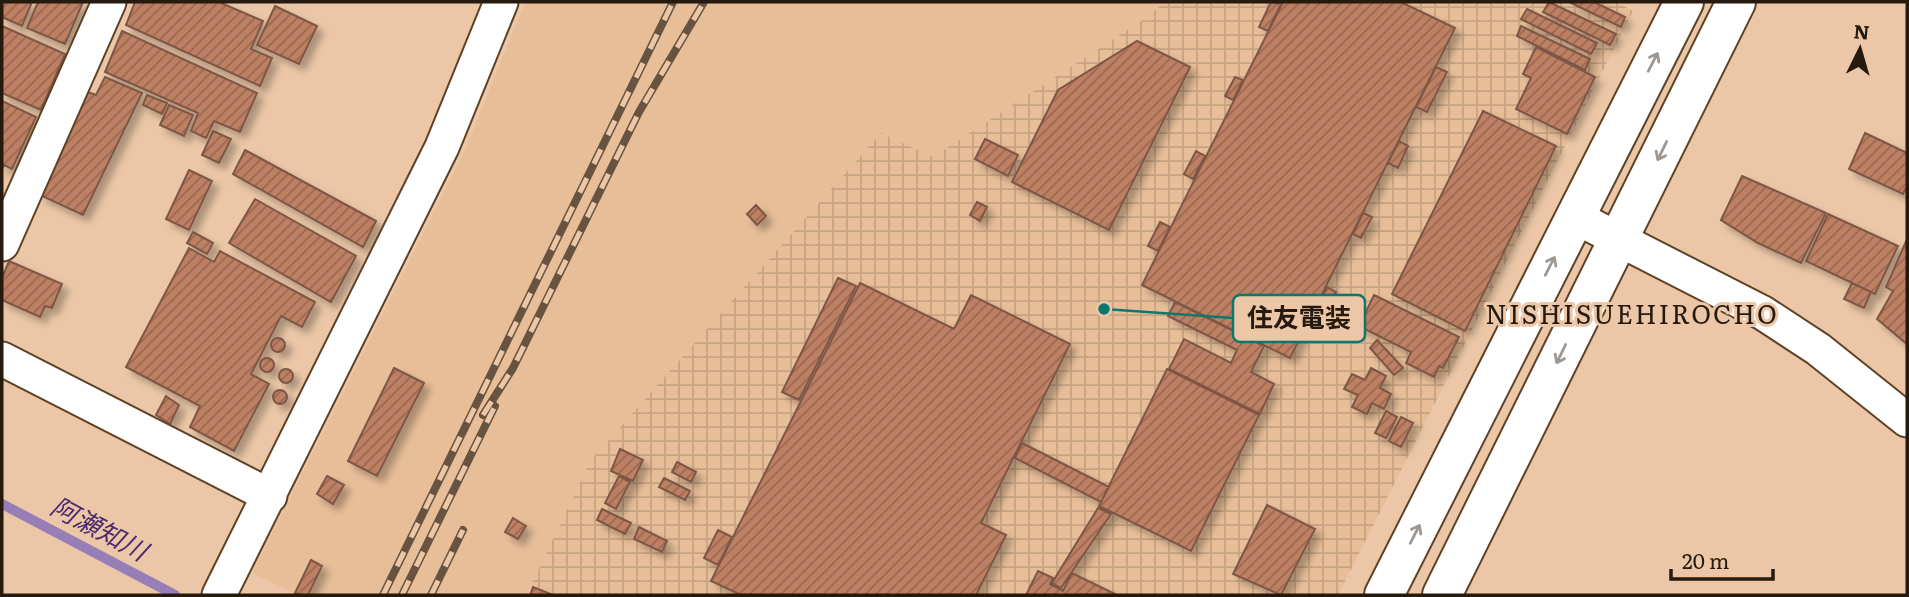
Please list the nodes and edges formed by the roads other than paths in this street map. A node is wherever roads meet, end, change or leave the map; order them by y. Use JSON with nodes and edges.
{"nodes":[{"id":1,"x":109,"y":2,"type":"edge"},
{"id":2,"x":501,"y":2,"type":"edge"},
{"id":3,"x":1684,"y":2,"type":"edge"},
{"id":4,"x":1736,"y":2,"type":"edge"},
{"id":5,"x":1575,"y":217,"type":"junction"},
{"id":6,"x":1619,"y":238,"type":"junction"},
{"id":7,"x":2,"y":244,"type":"edge"},
{"id":8,"x":2,"y":359,"type":"edge"},
{"id":9,"x":1907,"y":420,"type":"edge"},
{"id":10,"x":264,"y":507,"type":"junction"},
{"id":11,"x":219,"y":595,"type":"edge"},
{"id":12,"x":1384,"y":595,"type":"edge"},
{"id":13,"x":1442,"y":595,"type":"edge"}],
"edges":[{"from":1,"to":7,"type":"street"},
{"from":2,"to":10,"type":"street"},
{"from":5,"to":3,"type":"highway","one_way":true},
{"from":4,"to":6,"type":"highway","one_way":true},
{"from":5,"to":6,"type":"street"},
{"from":12,"to":5,"type":"highway","one_way":true},
{"from":6,"to":9,"type":"street"},
{"from":6,"to":13,"type":"highway","one_way":true},
{"from":8,"to":10,"type":"street"},
{"from":10,"to":11,"type":"street"}]}
